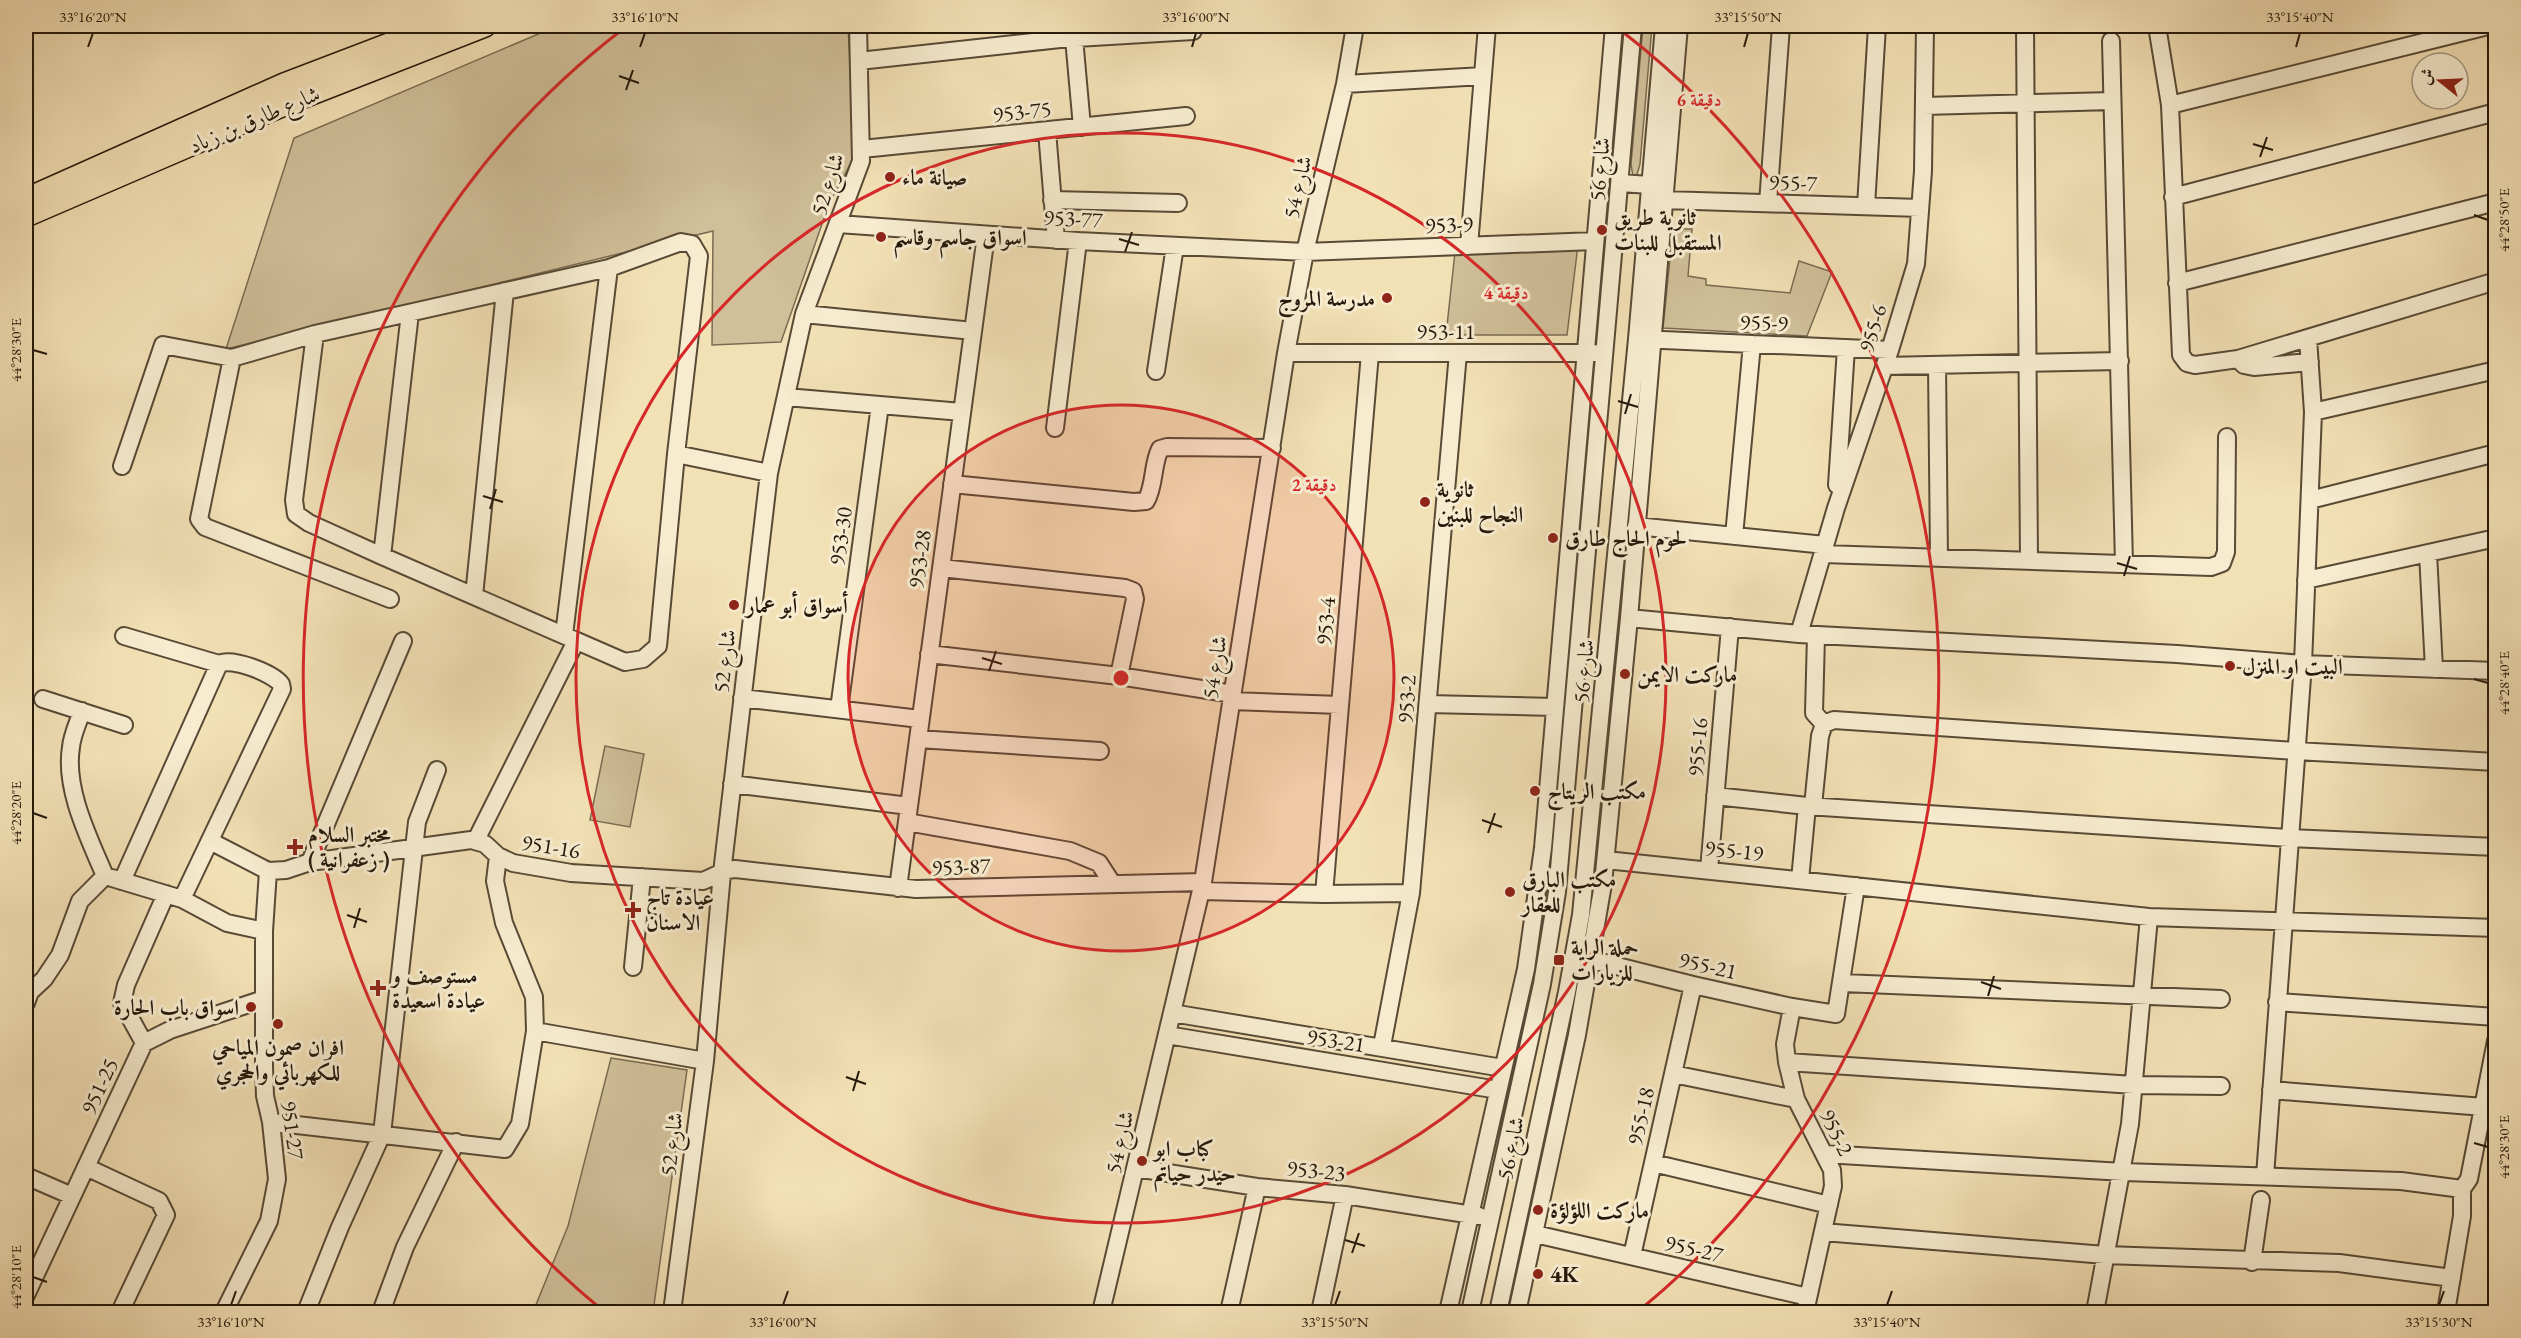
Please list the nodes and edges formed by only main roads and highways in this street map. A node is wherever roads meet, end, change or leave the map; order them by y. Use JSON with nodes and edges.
{"nodes":[{"id":1,"x":436,"y":26,"type":"edge"},
{"id":2,"x":485,"y":26,"type":"edge"},
{"id":3,"x":26,"y":198,"type":"edge"},
{"id":4,"x":26,"y":216,"type":"edge"}],
"edges":[{"from":1,"to":3,"type":"main road","name":"شارع طارق بن زياد"},
{"from":2,"to":4,"type":"main road","name":"شارع طارق بن زياد"}]}
